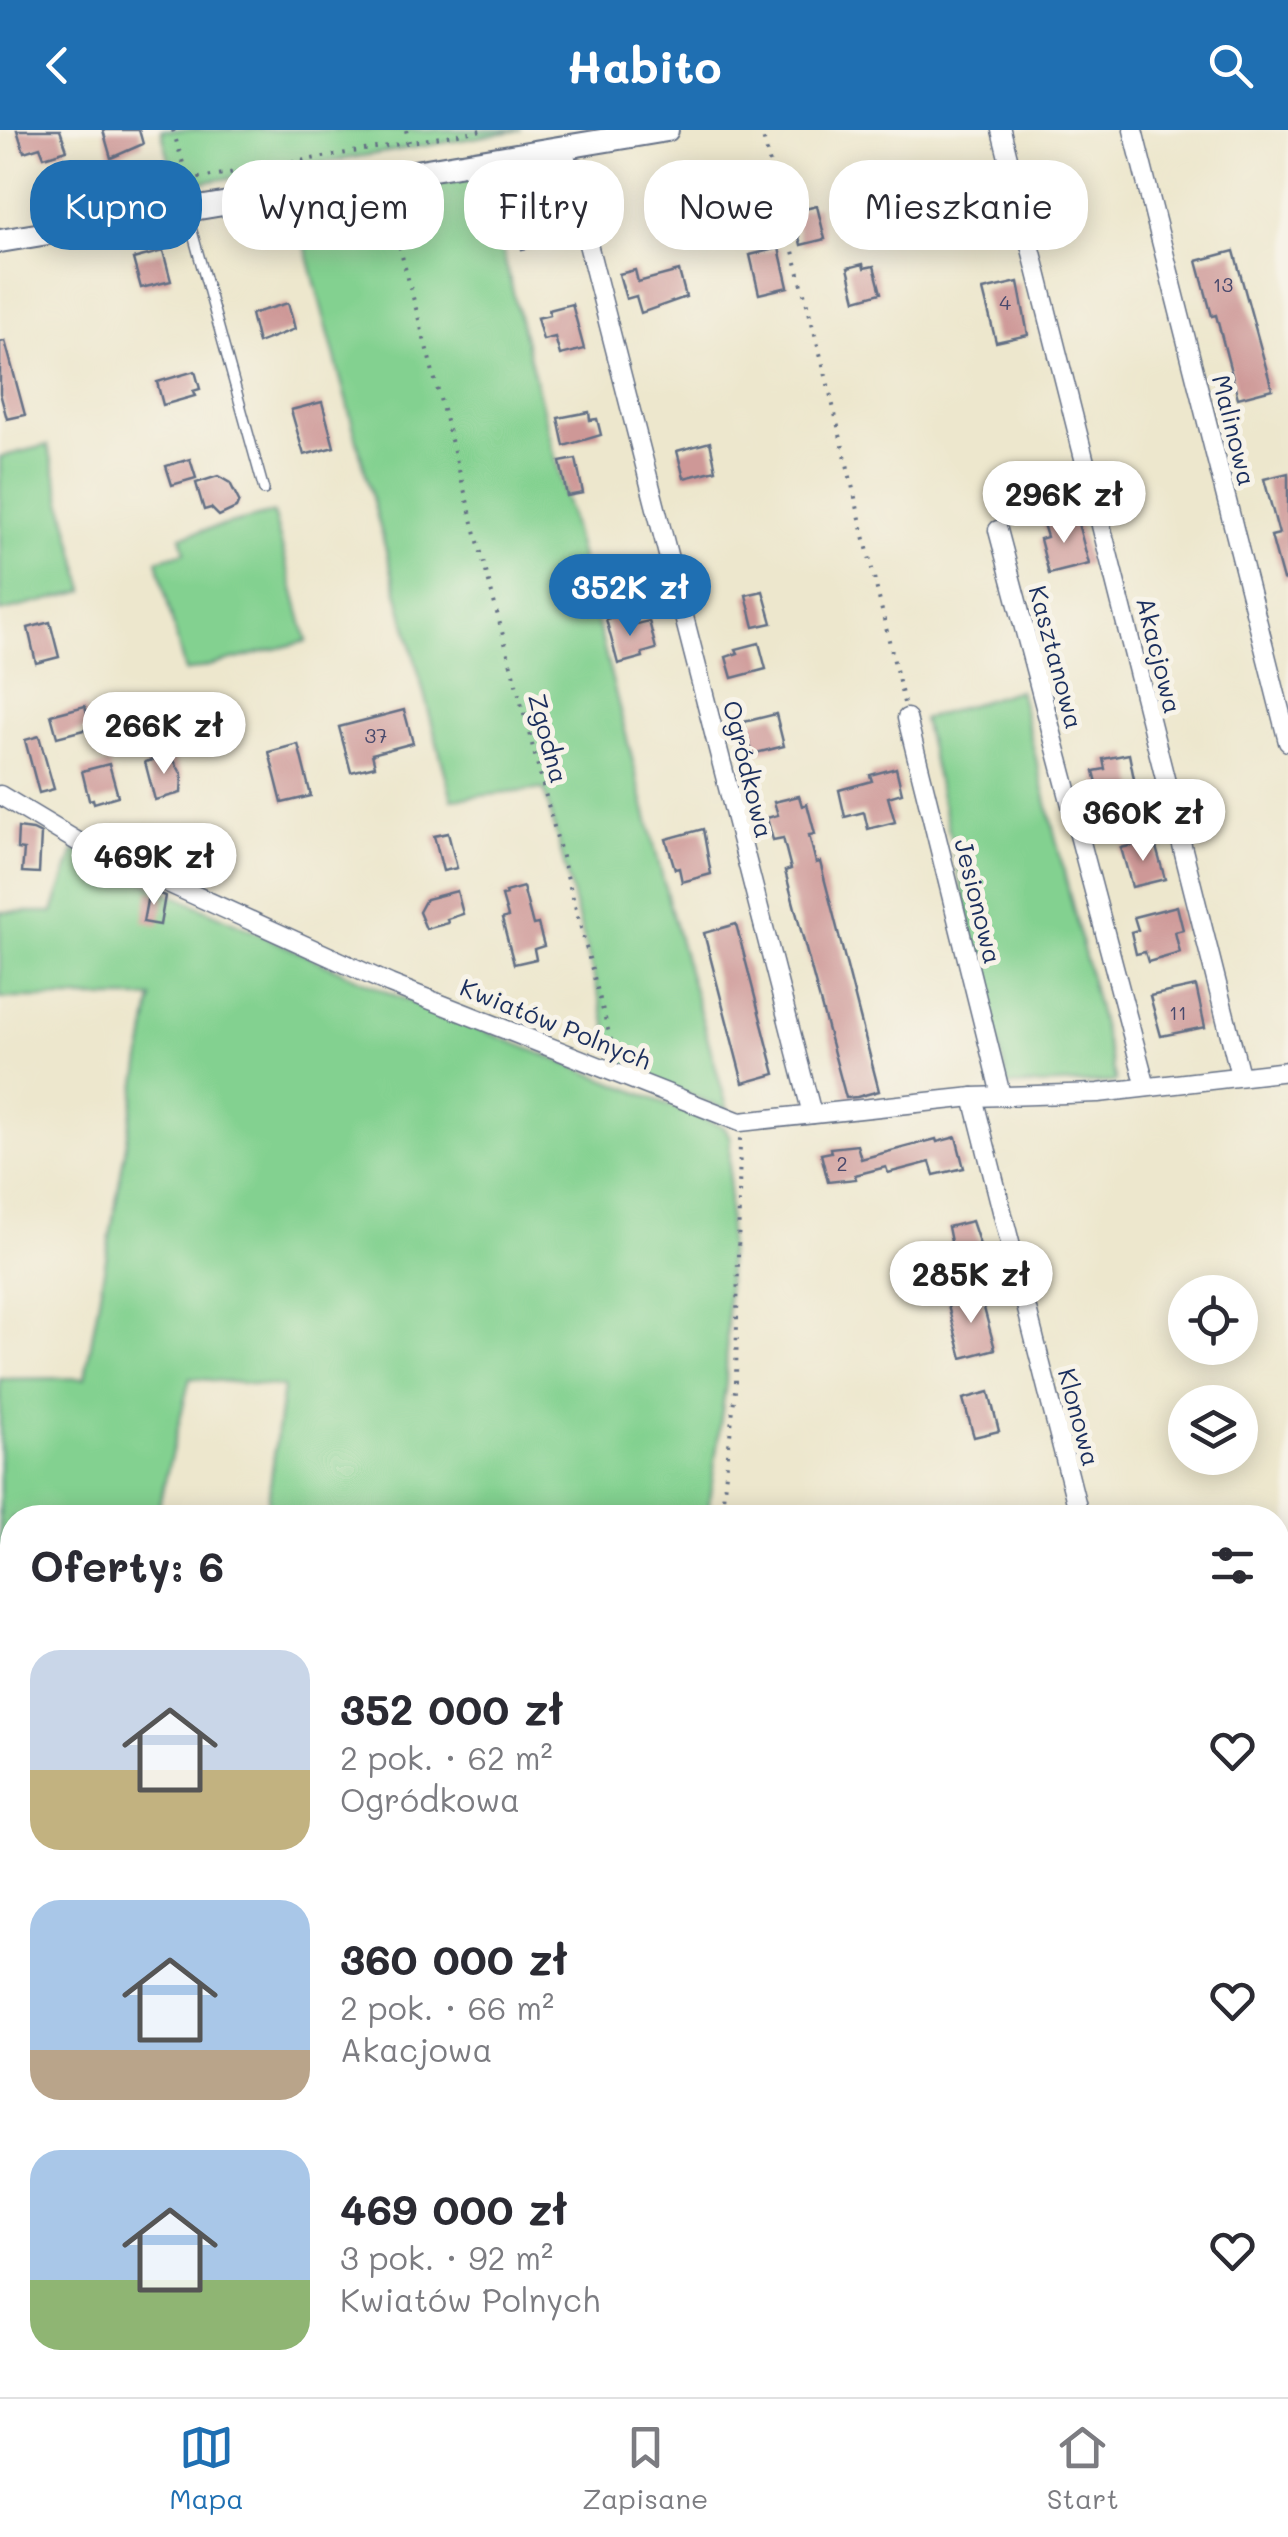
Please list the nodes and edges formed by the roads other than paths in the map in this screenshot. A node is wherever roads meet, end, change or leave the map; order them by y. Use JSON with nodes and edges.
{"nodes":[{"id":1,"x":667,"y":130,"type":"edge"},
{"id":2,"x":1001,"y":130,"type":"edge"},
{"id":3,"x":1133,"y":130,"type":"edge"},
{"id":4,"x":564,"y":146,"type":"junction"},
{"id":5,"x":202,"y":207,"type":"edge"},
{"id":6,"x":30,"y":237,"type":"edge"},
{"id":7,"x":0,"y":242,"type":"edge"},
{"id":8,"x":192,"y":250,"type":"edge"},
{"id":9,"x":264,"y":490,"type":"dead end"},
{"id":10,"x":998,"y":530,"type":"dead end"},
{"id":11,"x":908,"y":718,"type":"road end"},
{"id":12,"x":1288,"y":742,"type":"edge"},
{"id":13,"x":0,"y":795,"type":"edge"},
{"id":14,"x":1288,"y":1071,"type":"edge"},
{"id":15,"x":1240,"y":1075,"type":"junction"},
{"id":16,"x":1146,"y":1087,"type":"junction"},
{"id":17,"x":1002,"y":1095,"type":"junction"},
{"id":18,"x":973,"y":1097,"type":"junction"},
{"id":19,"x":812,"y":1114,"type":"junction"},
{"id":20,"x":1077,"y":1505,"type":"edge"}],
"edges":[{"from":1,"to":4,"type":"street"},
{"from":2,"to":15,"type":"street","name":"Akacjowa"},
{"from":3,"to":12,"type":"street","name":"Malinowa"},
{"from":4,"to":5,"type":"street"},
{"from":4,"to":19,"type":"street","name":"Ogródkowa"},
{"from":6,"to":7,"type":"street"},
{"from":8,"to":9,"type":"lane"},
{"from":10,"to":16,"type":"street","name":"Kasztanowa"},
{"from":11,"to":17,"type":"street","name":"Jesionowa"},
{"from":13,"to":19,"type":"street","name":"Kwiatów Polnych"},
{"from":14,"to":15,"type":"street"},
{"from":15,"to":16,"type":"street"},
{"from":16,"to":17,"type":"street"},
{"from":17,"to":18,"type":"street"},
{"from":18,"to":19,"type":"street"},
{"from":18,"to":20,"type":"street","name":"Klonowa"}]}
